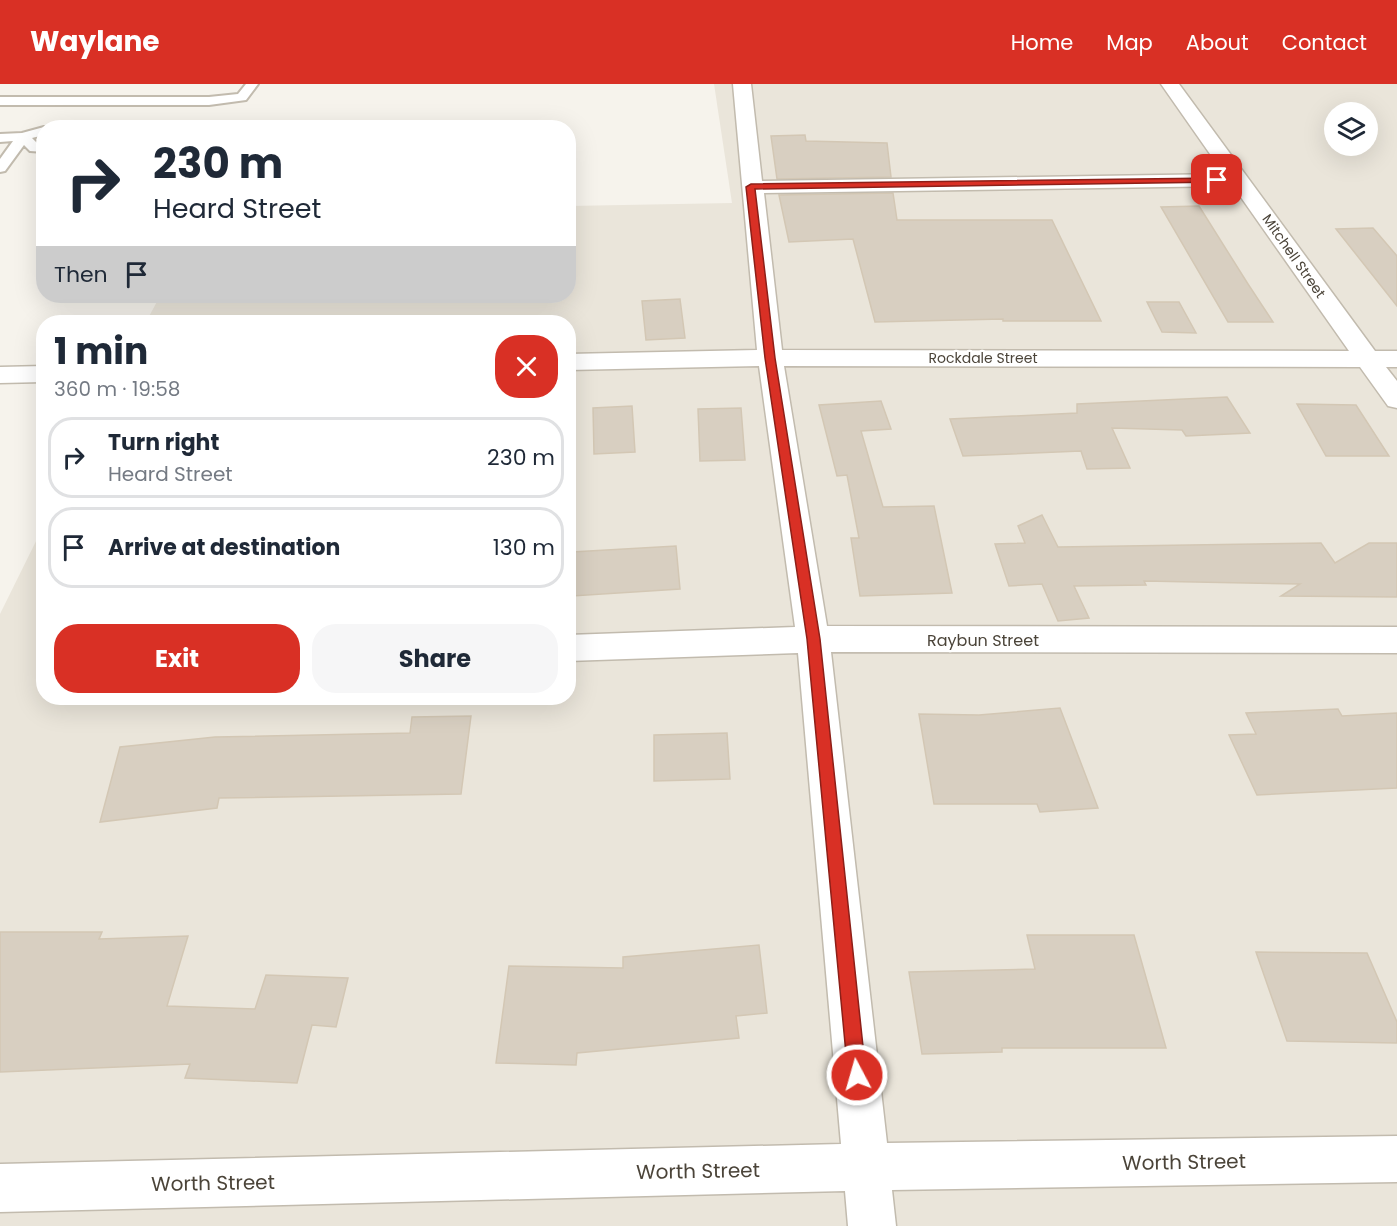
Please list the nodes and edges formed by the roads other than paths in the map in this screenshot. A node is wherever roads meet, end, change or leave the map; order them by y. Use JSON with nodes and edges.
{"nodes":[{"id":1,"x":252,"y":84,"type":"edge"},
{"id":2,"x":742,"y":84,"type":"edge"},
{"id":3,"x":1170,"y":84,"type":"edge"},
{"id":4,"x":0,"y":101,"type":"edge"},
{"id":5,"x":36,"y":134,"type":"edge"},
{"id":6,"x":23,"y":137,"type":"junction"},
{"id":7,"x":0,"y":138,"type":"edge"},
{"id":8,"x":36,"y":148,"type":"edge"},
{"id":9,"x":0,"y":168,"type":"edge"},
{"id":10,"x":1241,"y":180,"type":"junction"},
{"id":11,"x":751,"y":187,"type":"junction"},
{"id":12,"x":770,"y":358,"type":"junction"},
{"id":13,"x":1366,"y":359,"type":"junction"},
{"id":14,"x":1397,"y":359,"type":"edge"},
{"id":15,"x":576,"y":362,"type":"edge"},
{"id":16,"x":36,"y":374,"type":"edge"},
{"id":17,"x":0,"y":375,"type":"edge"},
{"id":18,"x":1397,"y":399,"type":"edge"},
{"id":19,"x":813,"y":639,"type":"junction"},
{"id":20,"x":1397,"y":640,"type":"edge"},
{"id":21,"x":576,"y":648,"type":"edge"},
{"id":22,"x":1397,"y":1159,"type":"edge"},
{"id":23,"x":866,"y":1167,"type":"junction"},
{"id":24,"x":0,"y":1188,"type":"edge"},
{"id":25,"x":872,"y":1226,"type":"edge"}],
"edges":[{"from":1,"to":4,"type":"lane"},
{"from":2,"to":11,"type":"street"},
{"from":3,"to":10,"type":"street","name":"Mitchell Street"},
{"from":5,"to":6,"type":"lane"},
{"from":6,"to":7,"type":"lane"},
{"from":6,"to":8,"type":"lane"},
{"from":6,"to":9,"type":"lane"},
{"from":10,"to":11,"type":"street"},
{"from":10,"to":13,"type":"street","name":"Mitchell Street"},
{"from":11,"to":12,"type":"street"},
{"from":12,"to":13,"type":"street","name":"Rockdale Street"},
{"from":12,"to":15,"type":"street","name":"Rockdale Street"},
{"from":12,"to":19,"type":"street"},
{"from":13,"to":14,"type":"street","name":"Rockdale Street"},
{"from":13,"to":18,"type":"street","name":"Mitchell Street"},
{"from":16,"to":17,"type":"street"},
{"from":19,"to":20,"type":"street","name":"Raybun Street"},
{"from":19,"to":21,"type":"street","name":"Raybun Street"},
{"from":19,"to":23,"type":"street"},
{"from":22,"to":23,"type":"street","name":"Worth Street"},
{"from":23,"to":24,"type":"street","name":"Worth Street"},
{"from":23,"to":25,"type":"street"}]}
